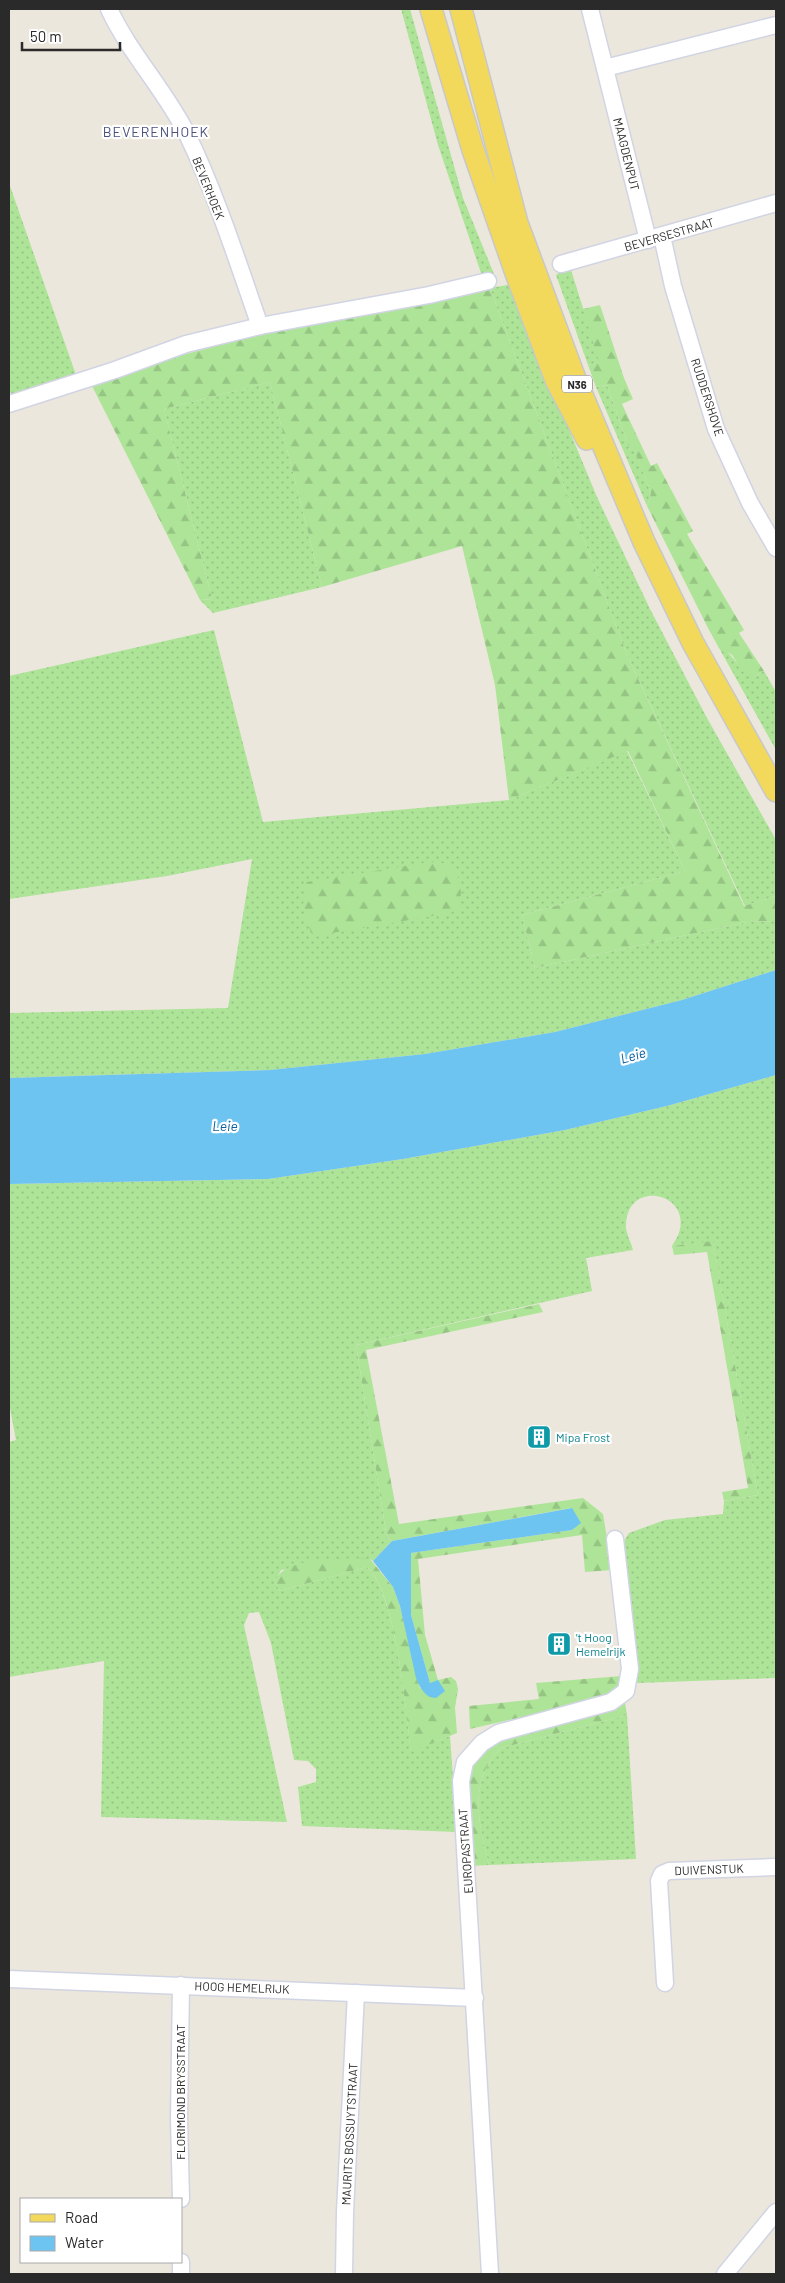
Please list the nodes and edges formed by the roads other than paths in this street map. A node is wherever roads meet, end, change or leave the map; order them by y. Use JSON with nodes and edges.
{"nodes":[{"id":1,"x":109,"y":9,"type":"edge"},
{"id":2,"x":431,"y":9,"type":"edge"},
{"id":3,"x":447,"y":9,"type":"edge"},
{"id":4,"x":461,"y":9,"type":"edge"},
{"id":5,"x":470,"y":9,"type":"edge"},
{"id":6,"x":590,"y":9,"type":"edge"},
{"id":7,"x":776,"y":24,"type":"edge"},
{"id":8,"x":605,"y":68,"type":"junction"},
{"id":9,"x":482,"y":89,"type":"junction"},
{"id":10,"x":776,"y":203,"type":"edge"},
{"id":11,"x":497,"y":216,"type":"junction"},
{"id":12,"x":655,"y":238,"type":"junction"},
{"id":13,"x":561,"y":264,"type":"dead end"},
{"id":14,"x":488,"y":282,"type":"dead end"},
{"id":15,"x":260,"y":326,"type":"junction"},
{"id":16,"x":9,"y":404,"type":"edge"},
{"id":17,"x":644,"y":542,"type":"junction"},
{"id":18,"x":776,"y":548,"type":"edge"},
{"id":19,"x":776,"y":791,"type":"edge"},
{"id":20,"x":615,"y":1539,"type":"dead end"},
{"id":21,"x":776,"y":1867,"type":"edge"},
{"id":22,"x":9,"y":1979,"type":"edge"},
{"id":23,"x":665,"y":1983,"type":"dead end"},
{"id":24,"x":181,"y":1985,"type":"junction"},
{"id":25,"x":356,"y":1993,"type":"junction"},
{"id":26,"x":475,"y":1998,"type":"junction"},
{"id":27,"x":181,"y":2198,"type":"edge"},
{"id":28,"x":776,"y":2212,"type":"edge"},
{"id":29,"x":344,"y":2274,"type":"edge"},
{"id":30,"x":490,"y":2274,"type":"edge"},
{"id":31,"x":726,"y":2274,"type":"edge"}],
"edges":[{"from":1,"to":15,"type":"street","name":"BEVERHOEK"},
{"from":2,"to":11,"type":"main road"},
{"from":3,"to":11,"type":"main road","number":"N36"},
{"from":4,"to":9,"type":"main road","number":"N36"},
{"from":5,"to":9,"type":"main road"},
{"from":6,"to":8,"type":"street","name":"MAAGDENPUT"},
{"from":7,"to":8,"type":"street"},
{"from":8,"to":12,"type":"street","name":"MAAGDENPUT"},
{"from":9,"to":17,"type":"main road","number":"N36"},
{"from":10,"to":12,"type":"street","name":"BEVERSESTRAAT"},
{"from":11,"to":17,"type":"main road","number":"N36"},
{"from":12,"to":13,"type":"street","name":"BEVERSESTRAAT"},
{"from":12,"to":18,"type":"street","name":"RUDDERSHOVE"},
{"from":14,"to":15,"type":"street"},
{"from":15,"to":16,"type":"street"},
{"from":17,"to":19,"type":"main road","number":"N36"},
{"from":20,"to":26,"type":"street","name":"EUROPASTRAAT"},
{"from":21,"to":23,"type":"street","name":"DUIVENSTUK"},
{"from":22,"to":24,"type":"street","name":"HOOG HEMELRIJK"},
{"from":24,"to":25,"type":"street","name":"HOOG HEMELRIJK"},
{"from":24,"to":27,"type":"street","name":"FLORIMOND BRYSSTRAAT"},
{"from":25,"to":26,"type":"street","name":"HOOG HEMELRIJK"},
{"from":25,"to":29,"type":"street","name":"MAURITS BOSSUYTSTRAAT"},
{"from":26,"to":30,"type":"street","name":"EUROPASTRAAT"},
{"from":28,"to":31,"type":"street"}]}
